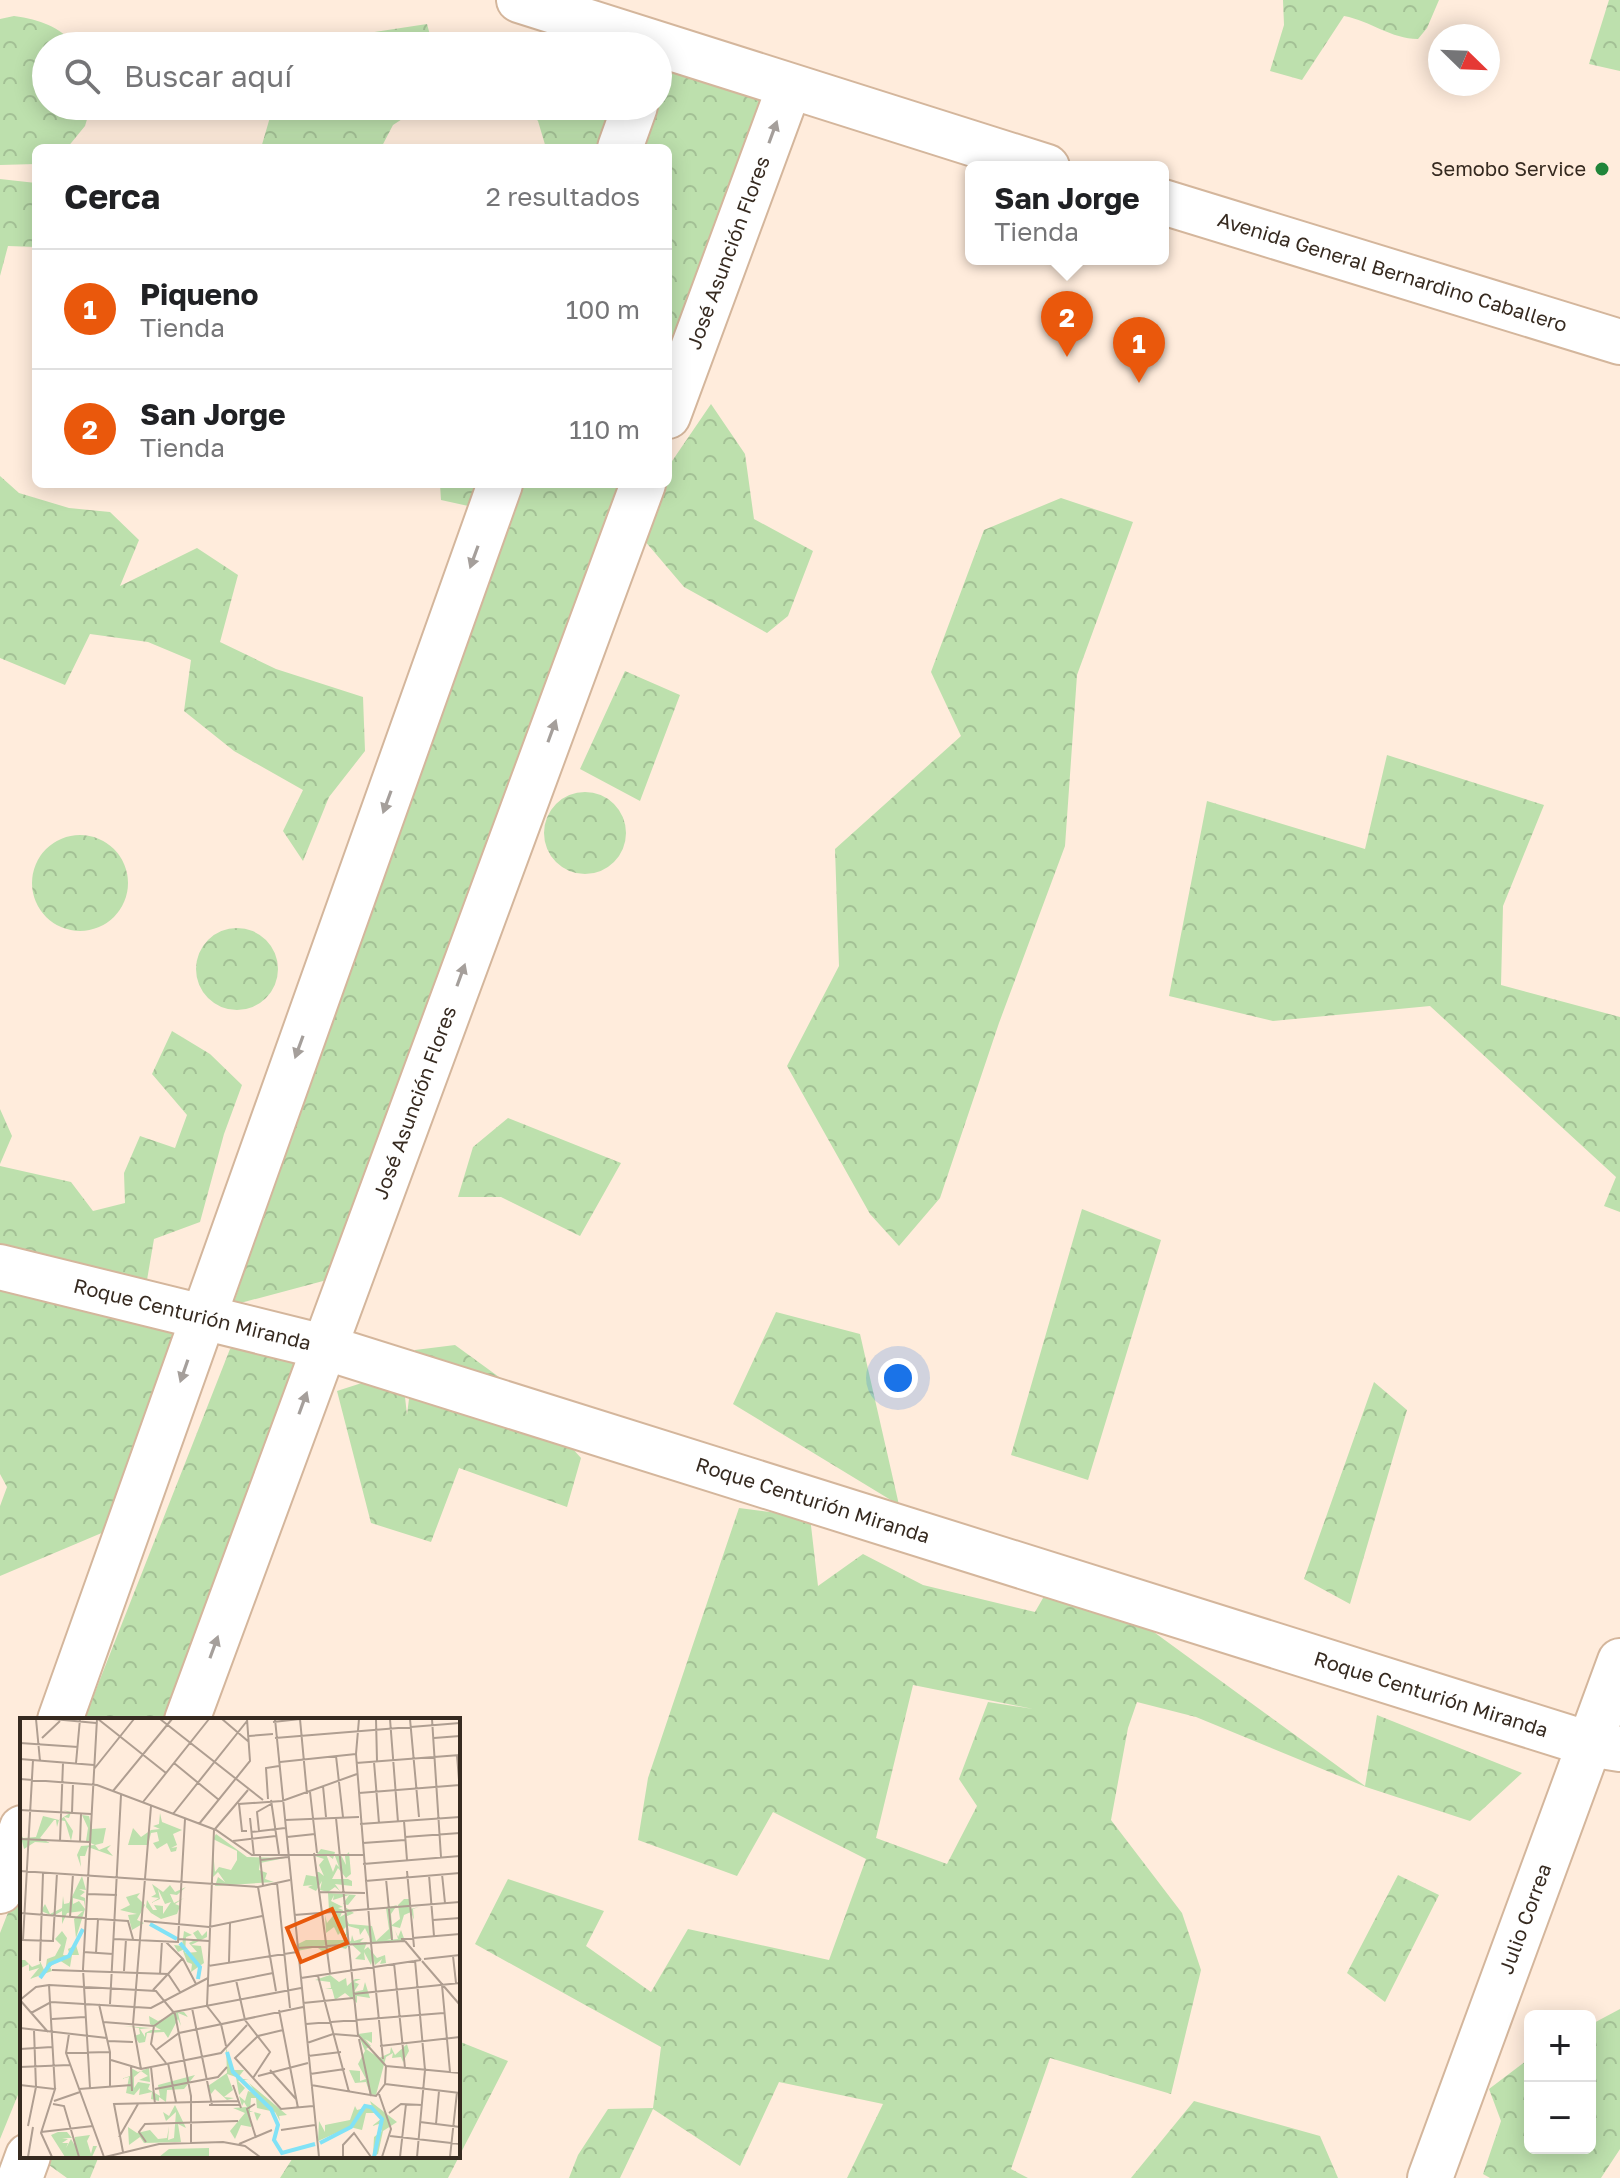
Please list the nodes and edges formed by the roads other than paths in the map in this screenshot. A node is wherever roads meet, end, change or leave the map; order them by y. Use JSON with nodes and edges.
{"nodes":[{"id":1,"x":519,"y":0,"type":"edge"},
{"id":2,"x":615,"y":32,"type":"edge"},
{"id":3,"x":672,"y":51,"type":"edge"},
{"id":4,"x":789,"y":88,"type":"junction"},
{"id":5,"x":630,"y":120,"type":"edge"},
{"id":6,"x":621,"y":144,"type":"edge"},
{"id":7,"x":1027,"y":161,"type":"edge"},
{"id":8,"x":1169,"y":204,"type":"edge"},
{"id":9,"x":1620,"y":342,"type":"edge"},
{"id":10,"x":672,"y":405,"type":"edge"},
{"id":11,"x":499,"y":488,"type":"edge"},
{"id":12,"x":642,"y":488,"type":"edge"},
{"id":13,"x":0,"y":1267,"type":"edge"},
{"id":14,"x":202,"y":1318,"type":"junction"},
{"id":15,"x":324,"y":1347,"type":"junction"},
{"id":16,"x":1620,"y":1661,"type":"edge"},
{"id":17,"x":61,"y":1718,"type":"edge"},
{"id":18,"x":188,"y":1718,"type":"edge"},
{"id":19,"x":1604,"y":1747,"type":"edge"},
{"id":20,"x":20,"y":1834,"type":"edge"},
{"id":21,"x":0,"y":1891,"type":"edge"},
{"id":22,"x":27,"y":2158,"type":"edge"},
{"id":23,"x":20,"y":2178,"type":"edge"},
{"id":24,"x":1430,"y":2178,"type":"edge"}],
"edges":[{"from":1,"to":2,"type":"main road"},
{"from":3,"to":4,"type":"main road"},
{"from":4,"to":7,"type":"main road"},
{"from":10,"to":4,"type":"main road","name":"José Asunción Flores","one_way":true},
{"from":5,"to":6,"type":"main road"},
{"from":8,"to":9,"type":"main road","name":"Avenida General Bernardino Caballero"},
{"from":11,"to":14,"type":"main road","one_way":true},
{"from":15,"to":12,"type":"main road","name":"José Asunción Flores","one_way":true},
{"from":13,"to":14,"type":"main road","name":"Roque Centurión Miranda"},
{"from":14,"to":15,"type":"main road","name":"Roque Centurión Miranda"},
{"from":14,"to":17,"type":"main road","one_way":true},
{"from":18,"to":15,"type":"main road","name":"José Asunción Flores","one_way":true},
{"from":15,"to":19,"type":"main road","name":"Roque Centurión Miranda"},
{"from":16,"to":19,"type":"main road","name":"Julio Correa"},
{"from":19,"to":24,"type":"main road","name":"Julio Correa"},
{"from":20,"to":21,"type":"main road"},
{"from":22,"to":23,"type":"main road"}]}
